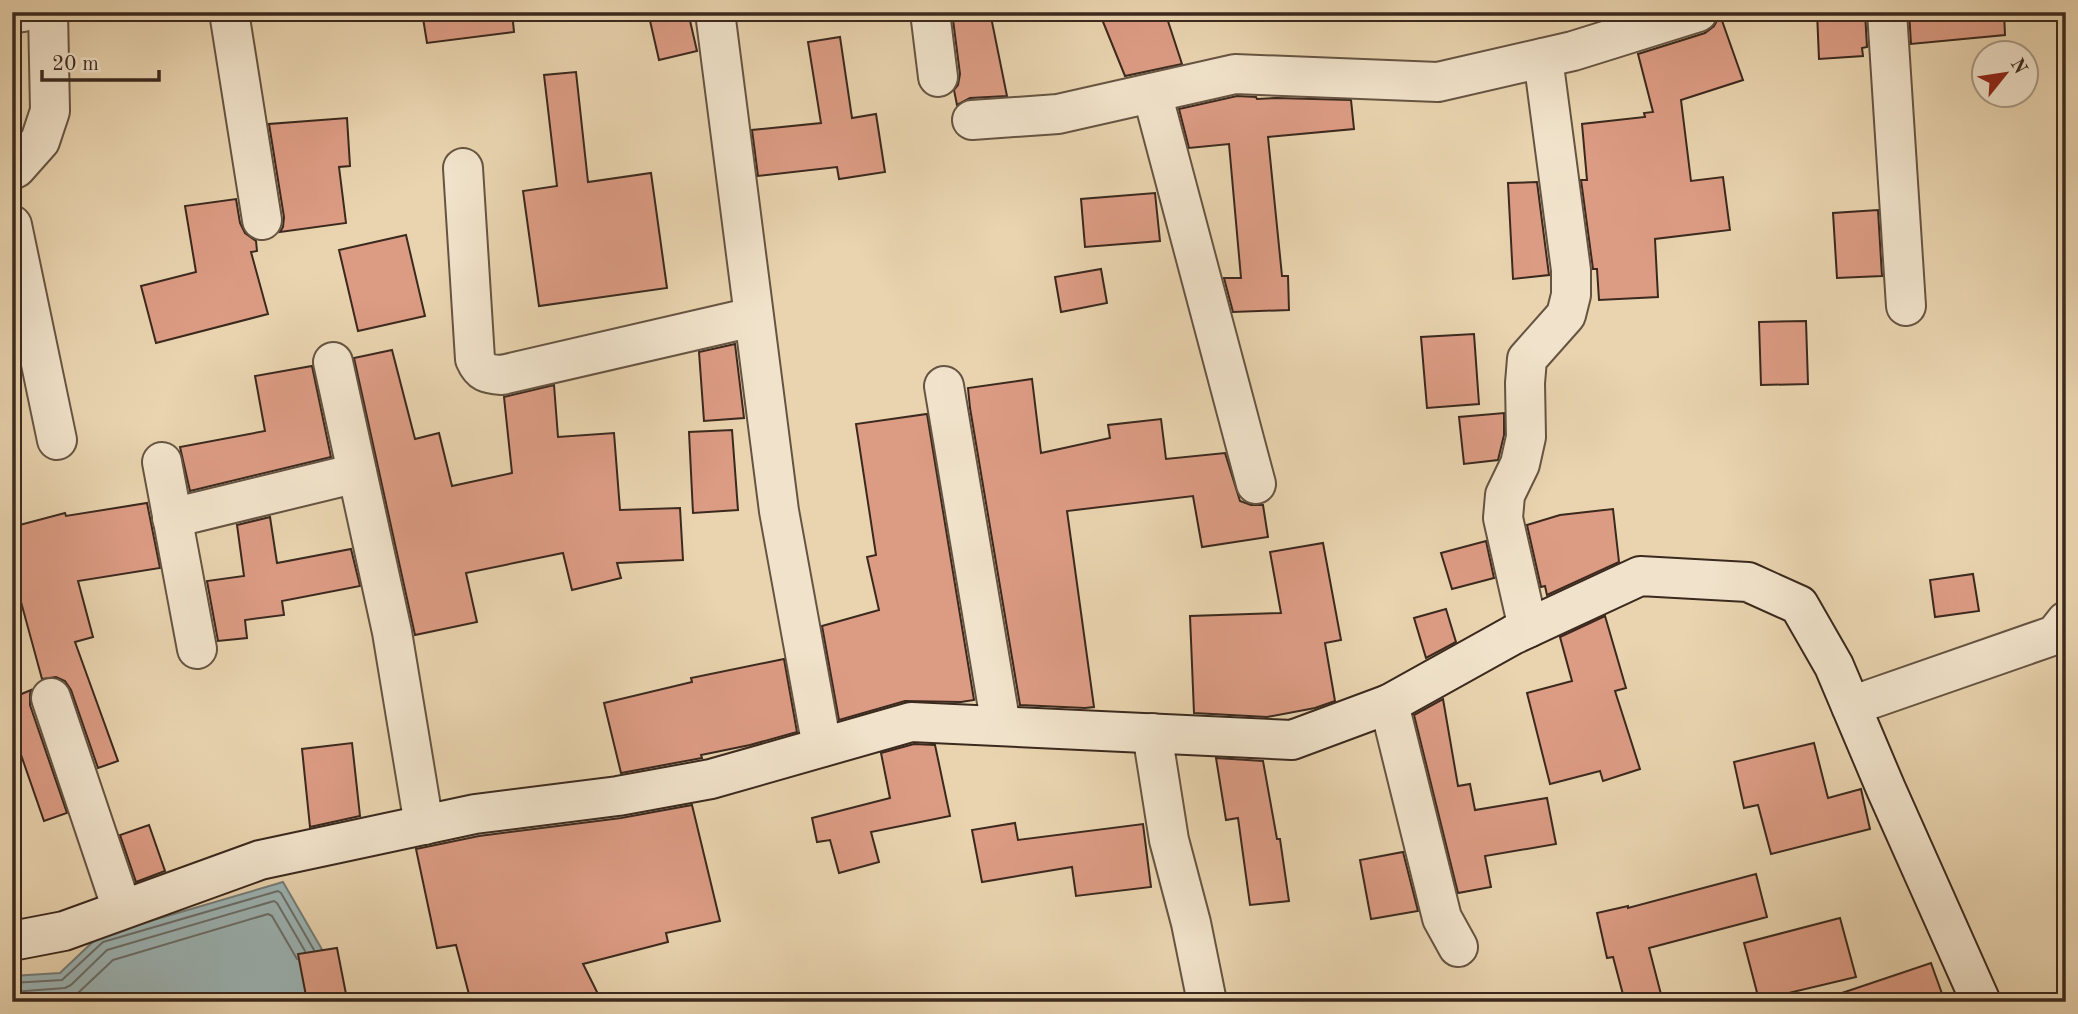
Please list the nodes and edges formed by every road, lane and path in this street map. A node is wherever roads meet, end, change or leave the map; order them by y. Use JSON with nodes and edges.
{"nodes":[{"id":1,"x":23,"y":12,"type":"edge"},
{"id":2,"x":48,"y":12,"type":"edge"},
{"id":3,"x":229,"y":12,"type":"edge"},
{"id":4,"x":715,"y":12,"type":"edge"},
{"id":5,"x":930,"y":12,"type":"edge"},
{"id":6,"x":1698,"y":12,"type":"edge"},
{"id":7,"x":1887,"y":12,"type":"edge"},
{"id":8,"x":12,"y":13,"type":"edge"},
{"id":9,"x":1543,"y":58,"type":"junction"},
{"id":10,"x":939,"y":77,"type":"dead end"},
{"id":11,"x":1152,"y":93,"type":"junction"},
{"id":12,"x":972,"y":120,"type":"dead end"},
{"id":13,"x":463,"y":168,"type":"dead end"},
{"id":14,"x":12,"y":170,"type":"edge"},
{"id":15,"x":262,"y":220,"type":"dead end"},
{"id":16,"x":12,"y":225,"type":"edge"},
{"id":17,"x":1906,"y":306,"type":"dead end"},
{"id":18,"x":753,"y":317,"type":"junction"},
{"id":19,"x":333,"y":362,"type":"dead end"},
{"id":20,"x":944,"y":386,"type":"dead end"},
{"id":21,"x":57,"y":440,"type":"dead end"},
{"id":22,"x":162,"y":462,"type":"dead end"},
{"id":23,"x":357,"y":473,"type":"junction"},
{"id":24,"x":1256,"y":484,"type":"dead end"},
{"id":25,"x":172,"y":518,"type":"junction"},
{"id":26,"x":2066,"y":621,"type":"edge"},
{"id":27,"x":1528,"y":628,"type":"junction"},
{"id":28,"x":197,"y":649,"type":"dead end"},
{"id":29,"x":51,"y":698,"type":"dead end"},
{"id":30,"x":1389,"y":704,"type":"junction"},
{"id":31,"x":1852,"y":706,"type":"junction"},
{"id":32,"x":1001,"y":726,"type":"junction"},
{"id":33,"x":1152,"y":733,"type":"junction"},
{"id":34,"x":822,"y":747,"type":"junction"},
{"id":35,"x":424,"y":825,"type":"junction"},
{"id":36,"x":122,"y":909,"type":"junction"},
{"id":37,"x":12,"y":941,"type":"edge"},
{"id":38,"x":1458,"y":947,"type":"dead end"},
{"id":39,"x":1206,"y":1002,"type":"edge"},
{"id":40,"x":1981,"y":1002,"type":"edge"}],
"edges":[{"from":1,"to":8,"type":"street"},
{"from":2,"to":14,"type":"street"},
{"from":3,"to":15,"type":"street"},
{"from":4,"to":18,"type":"street"},
{"from":5,"to":10,"type":"street"},
{"from":6,"to":9,"type":"street"},
{"from":7,"to":17,"type":"street"},
{"from":9,"to":11,"type":"street"},
{"from":9,"to":27,"type":"street"},
{"from":11,"to":12,"type":"street"},
{"from":11,"to":24,"type":"street"},
{"from":13,"to":18,"type":"street"},
{"from":16,"to":21,"type":"street"},
{"from":18,"to":34,"type":"street"},
{"from":19,"to":23,"type":"street"},
{"from":20,"to":32,"type":"street"},
{"from":22,"to":25,"type":"street"},
{"from":23,"to":25,"type":"street"},
{"from":23,"to":35,"type":"street"},
{"from":25,"to":28,"type":"street"},
{"from":26,"to":31,"type":"street"},
{"from":27,"to":30,"type":"street"},
{"from":27,"to":31,"type":"street"},
{"from":29,"to":36,"type":"street"},
{"from":30,"to":33,"type":"street"},
{"from":30,"to":38,"type":"street"},
{"from":31,"to":40,"type":"street"},
{"from":32,"to":33,"type":"street"},
{"from":32,"to":34,"type":"street"},
{"from":33,"to":39,"type":"street"},
{"from":34,"to":35,"type":"street"},
{"from":35,"to":36,"type":"street"},
{"from":36,"to":37,"type":"street"}]}
